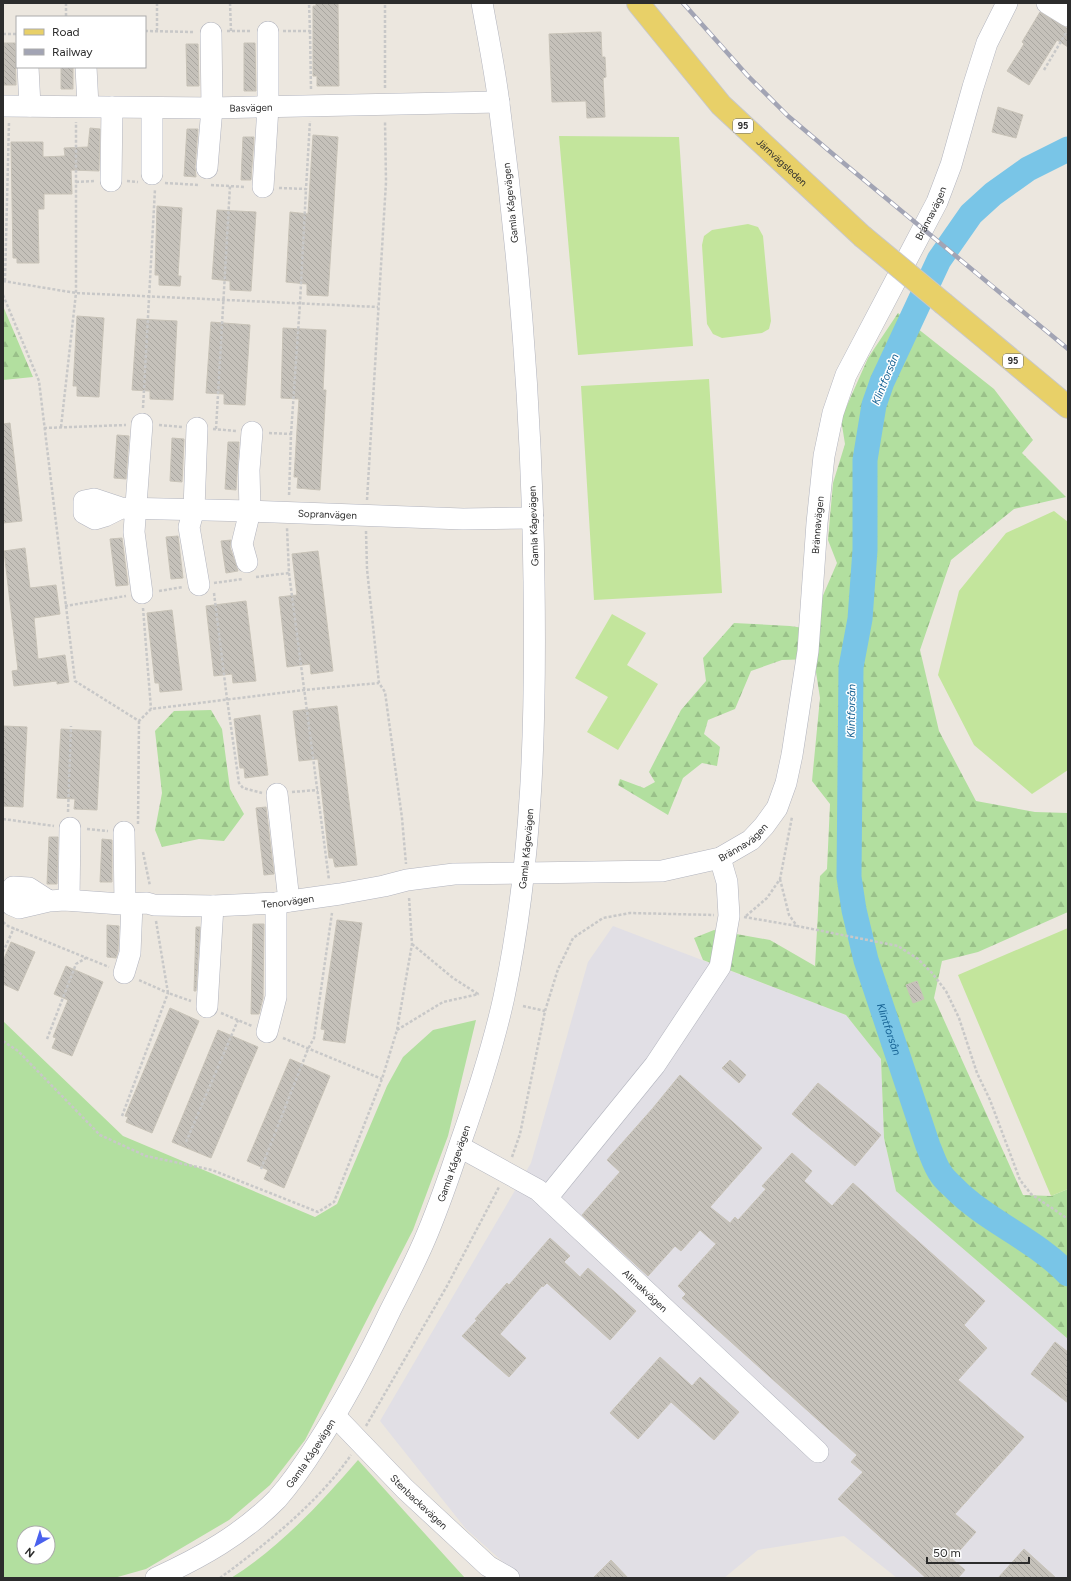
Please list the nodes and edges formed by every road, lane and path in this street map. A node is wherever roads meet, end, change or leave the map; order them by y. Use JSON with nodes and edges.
{"nodes":[{"id":1,"x":66,"y":3,"type":"edge"},
{"id":2,"x":157,"y":3,"type":"edge"},
{"id":3,"x":230,"y":3,"type":"edge"},
{"id":4,"x":309,"y":3,"type":"edge"},
{"id":5,"x":385,"y":3,"type":"edge"},
{"id":6,"x":482,"y":3,"type":"edge"},
{"id":7,"x":638,"y":3,"type":"edge"},
{"id":8,"x":1007,"y":3,"type":"edge"},
{"id":9,"x":1047,"y":3,"type":"edge"},
{"id":10,"x":66,"y":16,"type":"edge"},
{"id":11,"x":1068,"y":16,"type":"edge"},
{"id":12,"x":1068,"y":29,"type":"edge"},
{"id":13,"x":157,"y":30,"type":"junction"},
{"id":14,"x":146,"y":31,"type":"edge"},
{"id":15,"x":310,"y":31,"type":"junction"},
{"id":16,"x":221,"y":32,"type":"junction"},
{"id":17,"x":268,"y":32,"type":"junction"},
{"id":18,"x":3,"y":34,"type":"edge"},
{"id":19,"x":16,"y":34,"type":"edge"},
{"id":20,"x":28,"y":68,"type":"edge"},
{"id":21,"x":86,"y":68,"type":"edge"},
{"id":22,"x":1044,"y":70,"type":"dead end"},
{"id":23,"x":499,"y":102,"type":"junction"},
{"id":24,"x":385,"y":105,"type":"junction"},
{"id":25,"x":14,"y":106,"type":"edge"},
{"id":26,"x":82,"y":106,"type":"junction"},
{"id":27,"x":311,"y":106,"type":"junction"},
{"id":28,"x":112,"y":107,"type":"junction"},
{"id":29,"x":268,"y":107,"type":"junction"},
{"id":30,"x":152,"y":108,"type":"junction"},
{"id":31,"x":212,"y":108,"type":"junction"},
{"id":32,"x":207,"y":168,"type":"dead end"},
{"id":33,"x":154,"y":178,"type":"joint"},
{"id":34,"x":111,"y":181,"type":"dead end"},
{"id":35,"x":230,"y":186,"type":"dead end"},
{"id":36,"x":262,"y":187,"type":"dead end"},
{"id":37,"x":306,"y":189,"type":"dead end"},
{"id":38,"x":4,"y":281,"type":"edge"},
{"id":39,"x":76,"y":293,"type":"junction"},
{"id":40,"x":149,"y":296,"type":"junction"},
{"id":41,"x":222,"y":300,"type":"junction"},
{"id":42,"x":300,"y":303,"type":"junction"},
{"id":43,"x":378,"y":307,"type":"junction"},
{"id":44,"x":1068,"y":407,"type":"edge"},
{"id":45,"x":142,"y":424,"type":"joint"},
{"id":46,"x":61,"y":427,"type":"dead end"},
{"id":47,"x":206,"y":429,"type":"joint"},
{"id":48,"x":252,"y":432,"type":"dead end"},
{"id":49,"x":290,"y":434,"type":"dead end"},
{"id":50,"x":128,"y":508,"type":"junction"},
{"id":51,"x":194,"y":509,"type":"junction"},
{"id":52,"x":250,"y":511,"type":"junction"},
{"id":53,"x":366,"y":515,"type":"junction"},
{"id":54,"x":533,"y":518,"type":"junction"},
{"id":55,"x":247,"y":562,"type":"dead end"},
{"id":56,"x":290,"y":573,"type":"dead end"},
{"id":57,"x":207,"y":588,"type":"joint"},
{"id":58,"x":142,"y":593,"type":"joint"},
{"id":59,"x":151,"y":709,"type":"dead end"},
{"id":60,"x":139,"y":721,"type":"dead end"},
{"id":61,"x":72,"y":726,"type":"dead end"},
{"id":62,"x":318,"y":790,"type":"junction"},
{"id":63,"x":277,"y":794,"type":"junction"},
{"id":64,"x":793,"y":813,"type":"dead end"},
{"id":65,"x":69,"y":820,"type":"joint"},
{"id":66,"x":131,"y":828,"type":"joint"},
{"id":67,"x":141,"y":846,"type":"dead end"},
{"id":68,"x":720,"y":858,"type":"junction"},
{"id":69,"x":525,"y":872,"type":"junction"},
{"id":70,"x":780,"y":879,"type":"junction"},
{"id":71,"x":407,"y":880,"type":"junction"},
{"id":72,"x":331,"y":895,"type":"junction"},
{"id":73,"x":283,"y":902,"type":"junction"},
{"id":74,"x":128,"y":904,"type":"junction"},
{"id":75,"x":154,"y":905,"type":"junction"},
{"id":76,"x":213,"y":906,"type":"junction"},
{"id":77,"x":717,"y":915,"type":"dead end"},
{"id":78,"x":3,"y":922,"type":"edge"},
{"id":79,"x":797,"y":926,"type":"junction"},
{"id":80,"x":14,"y":928,"type":"junction"},
{"id":81,"x":412,"y":944,"type":"junction"},
{"id":82,"x":3,"y":952,"type":"edge"},
{"id":83,"x":86,"y":958,"type":"junction"},
{"id":84,"x":124,"y":973,"type":"junction"},
{"id":85,"x":168,"y":993,"type":"junction"},
{"id":86,"x":524,"y":1006,"type":"dead end"},
{"id":87,"x":206,"y":1008,"type":"junction"},
{"id":88,"x":545,"y":1011,"type":"junction"},
{"id":89,"x":238,"y":1020,"type":"junction"},
{"id":90,"x":397,"y":1030,"type":"junction"},
{"id":91,"x":267,"y":1032,"type":"junction"},
{"id":92,"x":48,"y":1039,"type":"dead end"},
{"id":93,"x":3,"y":1041,"type":"edge"},
{"id":94,"x":308,"y":1049,"type":"junction"},
{"id":95,"x":382,"y":1079,"type":"junction"},
{"id":96,"x":122,"y":1116,"type":"dead end"},
{"id":97,"x":186,"y":1142,"type":"dead end"},
{"id":98,"x":460,"y":1146,"type":"junction"},
{"id":99,"x":261,"y":1169,"type":"dead end"},
{"id":100,"x":507,"y":1172,"type":"junction"},
{"id":101,"x":547,"y":1198,"type":"junction"},
{"id":102,"x":1068,"y":1219,"type":"edge"},
{"id":103,"x":335,"y":1416,"type":"junction"},
{"id":104,"x":360,"y":1441,"type":"junction"},
{"id":105,"x":818,"y":1452,"type":"dead end"},
{"id":106,"x":156,"y":1578,"type":"edge"},
{"id":107,"x":220,"y":1578,"type":"edge"},
{"id":108,"x":509,"y":1578,"type":"edge"}],
"edges":[{"from":1,"to":10,"type":"path"},
{"from":2,"to":13,"type":"path"},
{"from":3,"to":16,"type":"path"},
{"from":4,"to":15,"type":"path"},
{"from":5,"to":24,"type":"path"},
{"from":6,"to":23,"type":"street","name":"Gamla Kågevägen"},
{"from":7,"to":44,"type":"main road","name":"Järnvägsleden","number":"95","bridge":true},
{"from":8,"to":68,"type":"street","name":"Brännavägen"},
{"from":9,"to":11,"type":"street"},
{"from":12,"to":22,"type":"path"},
{"from":13,"to":14,"type":"path"},
{"from":13,"to":16,"type":"path"},
{"from":15,"to":17,"type":"path"},
{"from":15,"to":27,"type":"path"},
{"from":16,"to":17,"type":"path"},
{"from":16,"to":31,"type":"street"},
{"from":17,"to":29,"type":"street"},
{"from":18,"to":19,"type":"path"},
{"from":20,"to":25,"type":"street"},
{"from":21,"to":26,"type":"street"},
{"from":23,"to":24,"type":"street","name":"Basvägen"},
{"from":23,"to":54,"type":"street","name":"Gamla Kågevägen"},
{"from":24,"to":27,"type":"street","name":"Basvägen"},
{"from":24,"to":43,"type":"path"},
{"from":25,"to":26,"type":"street","name":"Basvägen"},
{"from":25,"to":38,"type":"path"},
{"from":26,"to":28,"type":"street","name":"Basvägen"},
{"from":26,"to":39,"type":"path"},
{"from":27,"to":29,"type":"street","name":"Basvägen"},
{"from":28,"to":30,"type":"street","name":"Basvägen"},
{"from":28,"to":34,"type":"street"},
{"from":29,"to":31,"type":"street","name":"Basvägen"},
{"from":29,"to":36,"type":"street"},
{"from":30,"to":31,"type":"street","name":"Basvägen"},
{"from":30,"to":33,"type":"street"},
{"from":31,"to":32,"type":"street"},
{"from":33,"to":40,"type":"path"},
{"from":35,"to":41,"type":"path"},
{"from":37,"to":42,"type":"path"},
{"from":38,"to":39,"type":"path"},
{"from":39,"to":40,"type":"path"},
{"from":39,"to":46,"type":"path"},
{"from":40,"to":41,"type":"path"},
{"from":40,"to":45,"type":"path"},
{"from":41,"to":42,"type":"path"},
{"from":41,"to":47,"type":"path"},
{"from":42,"to":43,"type":"path"},
{"from":42,"to":49,"type":"path"},
{"from":43,"to":53,"type":"path"},
{"from":45,"to":50,"type":"street"},
{"from":47,"to":51,"type":"street"},
{"from":48,"to":52,"type":"street"},
{"from":50,"to":51,"type":"street","name":"Sopranvägen"},
{"from":50,"to":58,"type":"street"},
{"from":51,"to":52,"type":"street","name":"Sopranvägen"},
{"from":51,"to":57,"type":"street"},
{"from":52,"to":53,"type":"street","name":"Sopranvägen"},
{"from":52,"to":55,"type":"street"},
{"from":53,"to":54,"type":"street","name":"Sopranvägen"},
{"from":53,"to":71,"type":"path"},
{"from":54,"to":69,"type":"street","name":"Gamla Kågevägen"},
{"from":56,"to":62,"type":"path"},
{"from":57,"to":63,"type":"path"},
{"from":58,"to":59,"type":"path"},
{"from":60,"to":66,"type":"path"},
{"from":61,"to":65,"type":"path"},
{"from":62,"to":63,"type":"path"},
{"from":62,"to":72,"type":"path"},
{"from":63,"to":73,"type":"street"},
{"from":64,"to":70,"type":"path"},
{"from":65,"to":74,"type":"street","name":"Tenorvägen"},
{"from":66,"to":74,"type":"street"},
{"from":67,"to":75,"type":"path"},
{"from":68,"to":69,"type":"street","name":"Brännavägen"},
{"from":68,"to":101,"type":"street"},
{"from":69,"to":71,"type":"street","name":"Tenorvägen"},
{"from":69,"to":98,"type":"street","name":"Gamla Kågevägen"},
{"from":70,"to":79,"type":"path"},
{"from":70,"to":79,"type":"path"},
{"from":71,"to":72,"type":"street","name":"Tenorvägen"},
{"from":71,"to":81,"type":"path"},
{"from":72,"to":73,"type":"street","name":"Tenorvägen"},
{"from":72,"to":94,"type":"path"},
{"from":73,"to":76,"type":"street","name":"Tenorvägen"},
{"from":73,"to":91,"type":"street"},
{"from":74,"to":75,"type":"street","name":"Tenorvägen"},
{"from":74,"to":84,"type":"street"},
{"from":75,"to":76,"type":"street","name":"Tenorvägen"},
{"from":75,"to":85,"type":"path"},
{"from":76,"to":87,"type":"street"},
{"from":77,"to":88,"type":"path"},
{"from":78,"to":80,"type":"path"},
{"from":79,"to":102,"type":"path"},
{"from":80,"to":82,"type":"path"},
{"from":80,"to":83,"type":"path"},
{"from":81,"to":90,"type":"path"},
{"from":81,"to":90,"type":"path"},
{"from":83,"to":84,"type":"path"},
{"from":83,"to":92,"type":"path"},
{"from":84,"to":85,"type":"path"},
{"from":85,"to":87,"type":"path"},
{"from":85,"to":96,"type":"path"},
{"from":86,"to":88,"type":"path"},
{"from":87,"to":89,"type":"path"},
{"from":88,"to":100,"type":"path"},
{"from":89,"to":91,"type":"path"},
{"from":89,"to":97,"type":"path"},
{"from":90,"to":95,"type":"path"},
{"from":91,"to":94,"type":"path"},
{"from":93,"to":95,"type":"path"},
{"from":94,"to":95,"type":"path"},
{"from":94,"to":99,"type":"path"},
{"from":98,"to":100,"type":"street","name":"Alimakvägen"},
{"from":98,"to":103,"type":"street","name":"Gamla Kågevägen"},
{"from":100,"to":101,"type":"street","name":"Alimakvägen"},
{"from":100,"to":104,"type":"path"},
{"from":101,"to":105,"type":"street","name":"Alimakvägen"},
{"from":103,"to":104,"type":"street","name":"Stenbackavägen"},
{"from":103,"to":106,"type":"street","name":"Gamla Kågevägen"},
{"from":104,"to":107,"type":"path"},
{"from":104,"to":108,"type":"street","name":"Stenbackavägen"}]}
